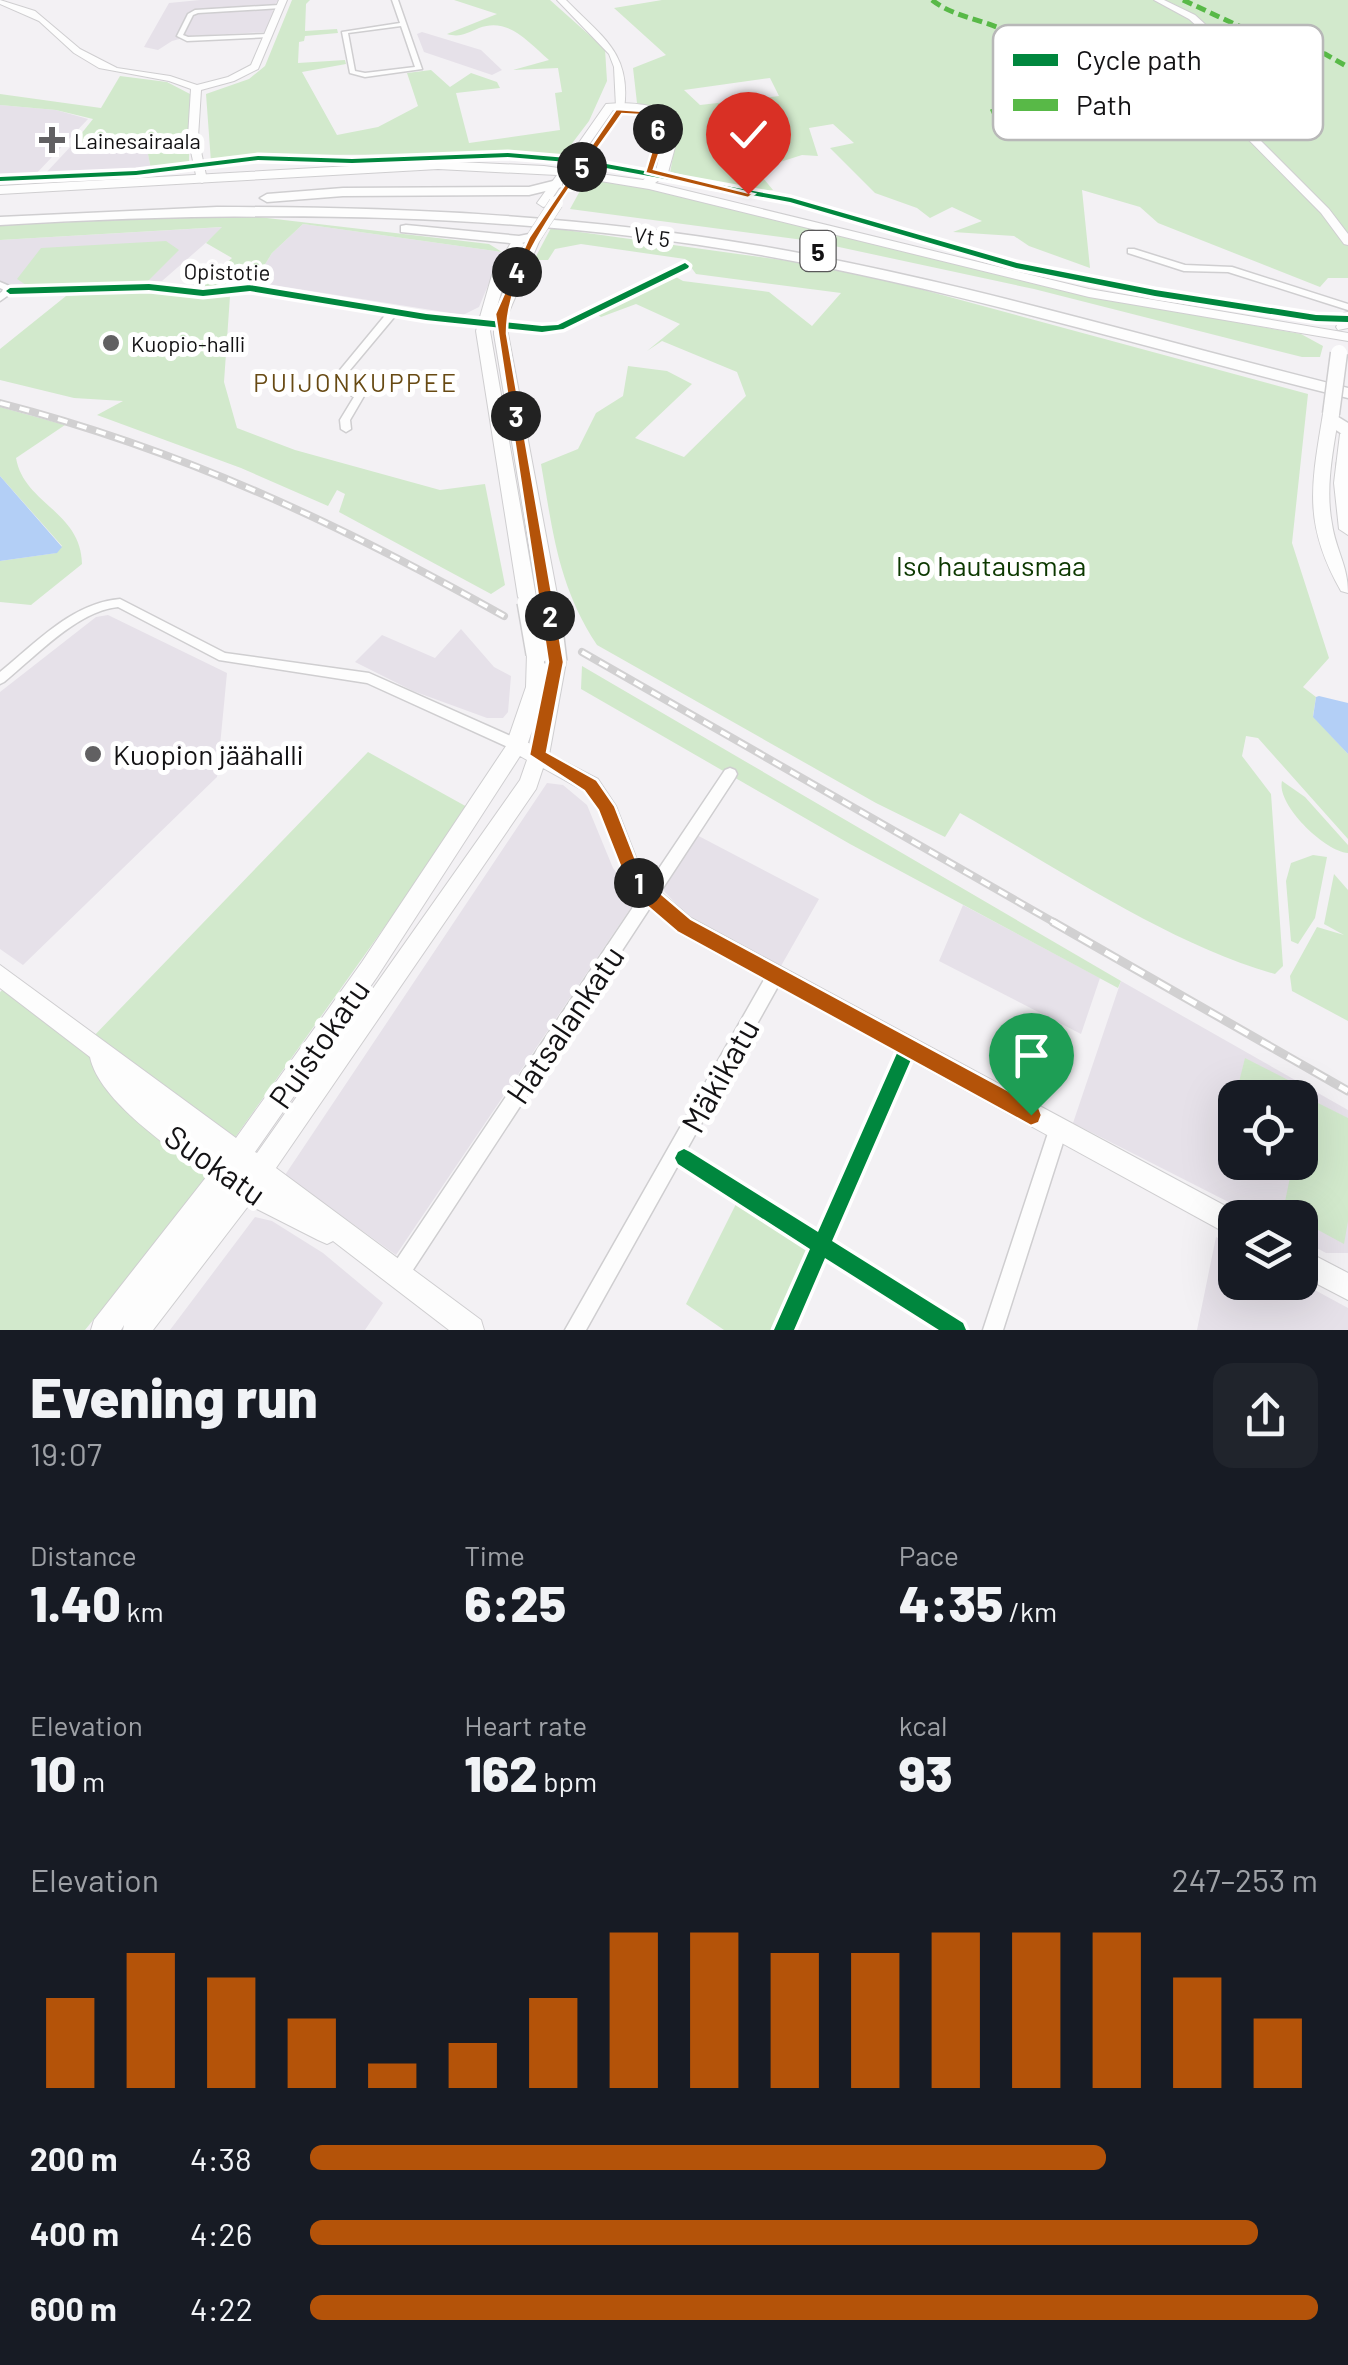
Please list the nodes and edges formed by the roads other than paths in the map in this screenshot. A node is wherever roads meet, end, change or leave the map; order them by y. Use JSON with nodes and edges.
{"nodes":[{"id":1,"x":396,"y":0,"type":"edge"},
{"id":2,"x":561,"y":0,"type":"edge"},
{"id":3,"x":1158,"y":0,"type":"edge"},
{"id":4,"x":0,"y":1,"type":"edge"},
{"id":5,"x":281,"y":4,"type":"edge"},
{"id":6,"x":404,"y":24,"type":"junction"},
{"id":7,"x":1201,"y":25,"type":"edge"},
{"id":8,"x":268,"y":36,"type":"junction"},
{"id":9,"x":191,"y":85,"type":"junction"},
{"id":10,"x":614,"y":108,"type":"junction"},
{"id":11,"x":1254,"y":140,"type":"edge"},
{"id":12,"x":651,"y":176,"type":"junction"},
{"id":13,"x":202,"y":177,"type":"junction"},
{"id":14,"x":0,"y":187,"type":"edge"},
{"id":15,"x":556,"y":191,"type":"junction"},
{"id":16,"x":229,"y":206,"type":"junction"},
{"id":17,"x":0,"y":212,"type":"edge"},
{"id":18,"x":0,"y":222,"type":"edge"},
{"id":19,"x":476,"y":236,"type":"junction"},
{"id":20,"x":525,"y":237,"type":"junction"},
{"id":21,"x":1348,"y":242,"type":"edge"},
{"id":22,"x":1131,"y":251,"type":"dead end"},
{"id":23,"x":511,"y":255,"type":"junction"},
{"id":24,"x":685,"y":266,"type":"dead end"},
{"id":25,"x":3,"y":291,"type":"edge"},
{"id":26,"x":1348,"y":307,"type":"edge"},
{"id":27,"x":393,"y":312,"type":"junction"},
{"id":28,"x":493,"y":325,"type":"junction"},
{"id":29,"x":1344,"y":333,"type":"edge"},
{"id":30,"x":1348,"y":382,"type":"edge"},
{"id":31,"x":1348,"y":396,"type":"edge"},
{"id":32,"x":1331,"y":416,"type":"junction"},
{"id":33,"x":346,"y":429,"type":"dead end"},
{"id":34,"x":1348,"y":433,"type":"edge"},
{"id":35,"x":1346,"y":464,"type":"edge"},
{"id":36,"x":1348,"y":529,"type":"edge"},
{"id":37,"x":1348,"y":586,"type":"edge"},
{"id":38,"x":547,"y":658,"type":"junction"},
{"id":39,"x":0,"y":679,"type":"edge"},
{"id":40,"x":528,"y":750,"type":"junction"},
{"id":41,"x":730,"y":774,"type":"dead end"},
{"id":42,"x":649,"y":896,"type":"junction"},
{"id":43,"x":0,"y":976,"type":"edge"},
{"id":44,"x":775,"y":976,"type":"junction"},
{"id":45,"x":1058,"y":1130,"type":"junction"},
{"id":46,"x":242,"y":1172,"type":"junction"},
{"id":47,"x":1218,"y":1217,"type":"edge"},
{"id":48,"x":1318,"y":1271,"type":"edge"},
{"id":49,"x":398,"y":1275,"type":"junction"},
{"id":50,"x":1348,"y":1287,"type":"edge"},
{"id":51,"x":104,"y":1330,"type":"edge"},
{"id":52,"x":136,"y":1330,"type":"edge"},
{"id":53,"x":471,"y":1330,"type":"edge"},
{"id":54,"x":575,"y":1330,"type":"edge"},
{"id":55,"x":992,"y":1330,"type":"edge"}],
"edges":[{"from":1,"to":6,"type":"street"},
{"from":2,"to":10,"type":"street"},
{"from":3,"to":7,"type":"street"},
{"from":4,"to":9,"type":"street"},
{"from":5,"to":8,"type":"street"},
{"from":5,"to":8,"type":"street"},
{"from":6,"to":6,"type":"street"},
{"from":8,"to":9,"type":"street"},
{"from":9,"to":13,"type":"street"},
{"from":10,"to":12,"type":"main road"},
{"from":10,"to":15,"type":"main road","bridge":true},
{"from":11,"to":21,"type":"street"},
{"from":12,"to":13,"type":"main road"},
{"from":12,"to":29,"type":"main road"},
{"from":12,"to":29,"type":"main road"},
{"from":13,"to":14,"type":"main road"},
{"from":15,"to":16,"type":"highway"},
{"from":15,"to":20,"type":"main road","bridge":true},
{"from":16,"to":17,"type":"highway","name":"Vt 5","number":"5"},
{"from":16,"to":18,"type":"highway","name":"Vt 5","number":"5"},
{"from":16,"to":19,"type":"highway"},
{"from":16,"to":30,"type":"highway","name":"Vt 5","number":"5"},
{"from":16,"to":31,"type":"highway","name":"Vt 5","number":"5"},
{"from":19,"to":20,"type":"highway"},
{"from":19,"to":23,"type":"highway"},
{"from":20,"to":23,"type":"main road"},
{"from":20,"to":28,"type":"main road"},
{"from":22,"to":26,"type":"street"},
{"from":23,"to":28,"type":"main road"},
{"from":24,"to":28,"type":"street","name":"Opistotie"},
{"from":25,"to":27,"type":"street","name":"Opistotie"},
{"from":27,"to":28,"type":"street","name":"Opistotie"},
{"from":27,"to":33,"type":"street"},
{"from":28,"to":38,"type":"main road","bridge":true},
{"from":28,"to":38,"type":"main road","bridge":true},
{"from":29,"to":32,"type":"main road","bridge":true},
{"from":32,"to":34,"type":"highway"},
{"from":32,"to":37,"type":"main road"},
{"from":34,"to":35,"type":"main road"},
{"from":35,"to":36,"type":"main road"},
{"from":38,"to":40,"type":"main road"},
{"from":39,"to":40,"type":"street"},
{"from":40,"to":42,"type":"street"},
{"from":40,"to":46,"type":"street","name":"Puistokatu"},
{"from":41,"to":42,"type":"street","name":"Hatsalankatu"},
{"from":42,"to":44,"type":"street"},
{"from":42,"to":49,"type":"street","name":"Hatsalankatu"},
{"from":43,"to":46,"type":"street","name":"Suokatu"},
{"from":44,"to":45,"type":"street"},
{"from":44,"to":54,"type":"street","name":"Mäkikatu"},
{"from":45,"to":47,"type":"street"},
{"from":45,"to":55,"type":"street"},
{"from":46,"to":49,"type":"street","name":"Suokatu"},
{"from":46,"to":51,"type":"street","name":"Puistokatu"},
{"from":46,"to":52,"type":"street","name":"Puistokatu"},
{"from":48,"to":50,"type":"street"},
{"from":49,"to":53,"type":"street","name":"Suokatu"}]}
